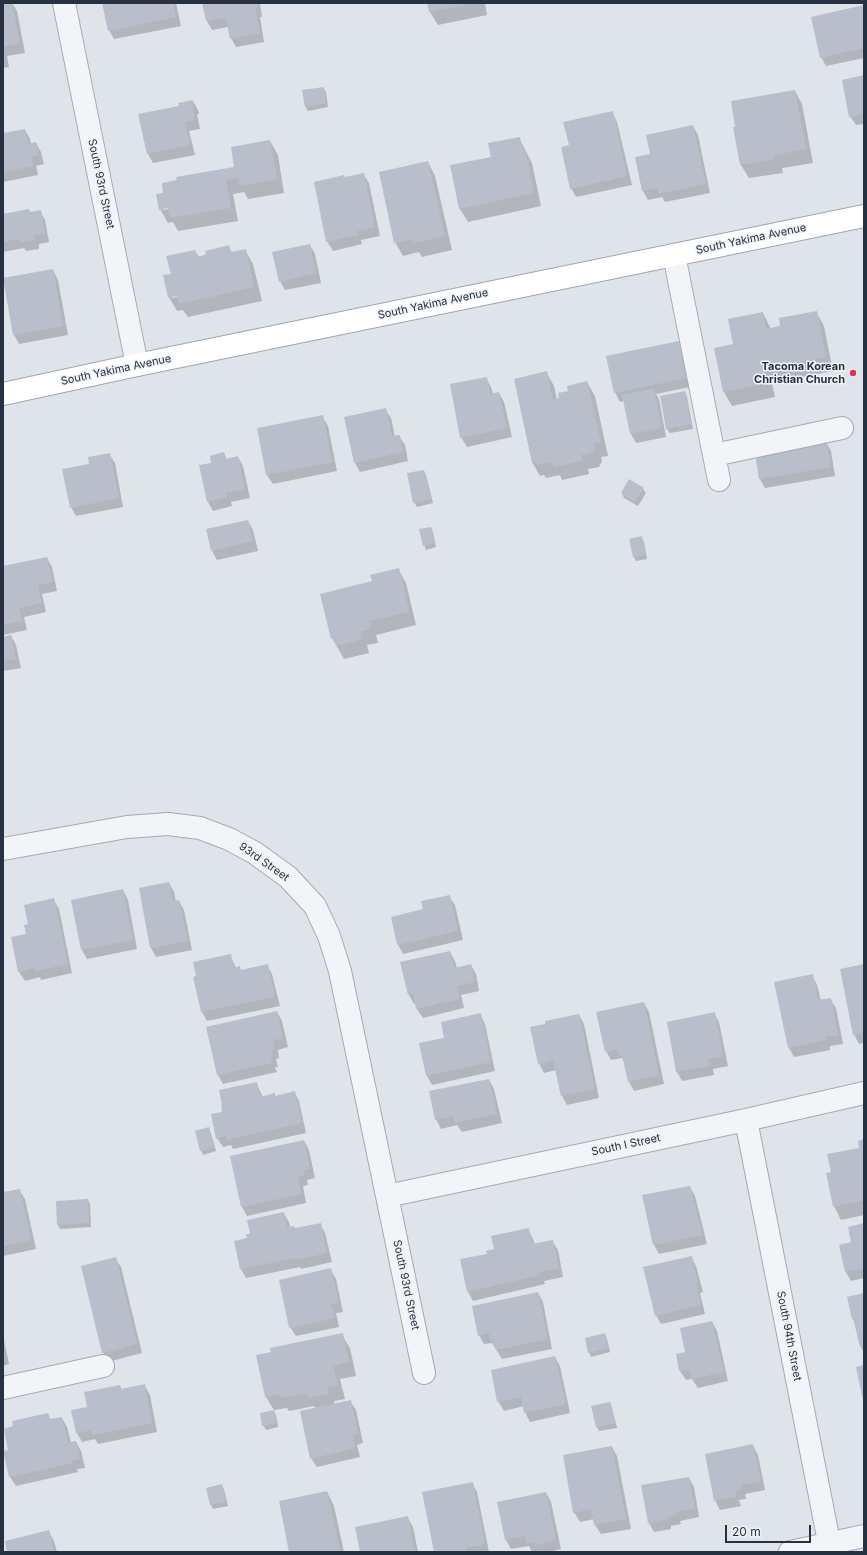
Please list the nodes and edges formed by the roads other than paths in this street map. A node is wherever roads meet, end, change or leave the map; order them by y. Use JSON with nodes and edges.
{"nodes":[{"id":1,"x":64,"y":3,"type":"edge"},
{"id":2,"x":864,"y":216,"type":"edge"},
{"id":3,"x":674,"y":255,"type":"junction"},
{"id":4,"x":137,"y":365,"type":"junction"},
{"id":5,"x":3,"y":394,"type":"edge"},
{"id":6,"x":842,"y":428,"type":"dead end"},
{"id":7,"x":714,"y":455,"type":"junction"},
{"id":8,"x":719,"y":480,"type":"dead end"},
{"id":9,"x":3,"y":849,"type":"edge"},
{"id":10,"x":864,"y":1093,"type":"edge"},
{"id":11,"x":746,"y":1120,"type":"junction"},
{"id":12,"x":387,"y":1196,"type":"junction"},
{"id":13,"x":103,"y":1366,"type":"dead end"},
{"id":14,"x":424,"y":1373,"type":"dead end"},
{"id":15,"x":3,"y":1388,"type":"edge"},
{"id":16,"x":864,"y":1536,"type":"edge"},
{"id":17,"x":830,"y":1548,"type":"edge"},
{"id":18,"x":790,"y":1552,"type":"edge"}],
"edges":[{"from":1,"to":4,"type":"street","name":"South 93rd Street"},
{"from":2,"to":3,"type":"main road","name":"South Yakima Avenue"},
{"from":3,"to":4,"type":"main road","name":"South Yakima Avenue"},
{"from":3,"to":7,"type":"street"},
{"from":4,"to":5,"type":"main road","name":"South Yakima Avenue"},
{"from":6,"to":7,"type":"street"},
{"from":7,"to":8,"type":"street"},
{"from":9,"to":12,"type":"street","name":"93rd Street"},
{"from":10,"to":11,"type":"street","name":"South I Street"},
{"from":11,"to":12,"type":"street","name":"South I Street"},
{"from":11,"to":17,"type":"street","name":"South 94th Street"},
{"from":12,"to":14,"type":"street","name":"South 93rd Street"},
{"from":13,"to":15,"type":"street"},
{"from":16,"to":17,"type":"street"},
{"from":17,"to":18,"type":"street"}]}
